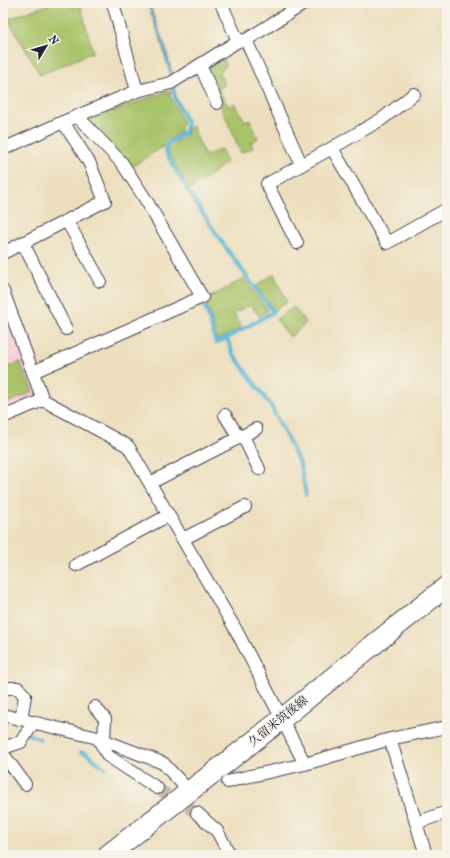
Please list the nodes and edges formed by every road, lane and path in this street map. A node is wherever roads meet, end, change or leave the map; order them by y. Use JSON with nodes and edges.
{"nodes":[{"id":1,"x":113,"y":3,"type":"edge"},
{"id":2,"x":221,"y":3,"type":"edge"},
{"id":3,"x":302,"y":4,"type":"edge"},
{"id":4,"x":242,"y":41,"type":"junction"},
{"id":5,"x":200,"y":65,"type":"junction"},
{"id":6,"x":137,"y":91,"type":"junction"},
{"id":7,"x":414,"y":94,"type":"dead end"},
{"id":8,"x":217,"y":103,"type":"dead end"},
{"id":9,"x":78,"y":116,"type":"junction"},
{"id":10,"x":62,"y":122,"type":"junction"},
{"id":11,"x":332,"y":148,"type":"junction"},
{"id":12,"x":3,"y":149,"type":"edge"},
{"id":13,"x":302,"y":164,"type":"junction"},
{"id":14,"x":447,"y":209,"type":"edge"},
{"id":15,"x":67,"y":221,"type":"junction"},
{"id":16,"x":23,"y":243,"type":"junction"},
{"id":17,"x":297,"y":243,"type":"dead end"},
{"id":18,"x":3,"y":254,"type":"edge"},
{"id":19,"x":100,"y":281,"type":"dead end"},
{"id":20,"x":3,"y":291,"type":"edge"},
{"id":21,"x":66,"y":328,"type":"dead end"},
{"id":22,"x":33,"y":372,"type":"junction"},
{"id":23,"x":43,"y":400,"type":"junction"},
{"id":24,"x":225,"y":415,"type":"dead end"},
{"id":25,"x":3,"y":417,"type":"edge"},
{"id":26,"x":256,"y":430,"type":"dead end"},
{"id":27,"x":241,"y":437,"type":"junction"},
{"id":28,"x":259,"y":469,"type":"dead end"},
{"id":29,"x":150,"y":482,"type":"junction"},
{"id":30,"x":245,"y":507,"type":"dead end"},
{"id":31,"x":169,"y":515,"type":"junction"},
{"id":32,"x":183,"y":539,"type":"junction"},
{"id":33,"x":76,"y":565,"type":"dead end"},
{"id":34,"x":447,"y":586,"type":"edge"},
{"id":35,"x":3,"y":688,"type":"edge"},
{"id":36,"x":95,"y":708,"type":"dead end"},
{"id":37,"x":3,"y":715,"type":"edge"},
{"id":38,"x":21,"y":719,"type":"junction"},
{"id":39,"x":282,"y":719,"type":"junction"},
{"id":40,"x":34,"y":722,"type":"junction"},
{"id":41,"x":447,"y":727,"type":"edge"},
{"id":42,"x":101,"y":739,"type":"junction"},
{"id":43,"x":390,"y":739,"type":"junction"},
{"id":44,"x":3,"y":748,"type":"edge"},
{"id":45,"x":3,"y":754,"type":"edge"},
{"id":46,"x":305,"y":764,"type":"junction"},
{"id":47,"x":228,"y":782,"type":"dead end"},
{"id":48,"x":25,"y":784,"type":"dead end"},
{"id":49,"x":157,"y":788,"type":"tunnel mouth"},
{"id":50,"x":189,"y":791,"type":"junction"},
{"id":51,"x":447,"y":812,"type":"edge"},
{"id":52,"x":197,"y":813,"type":"tunnel mouth"},
{"id":53,"x":416,"y":823,"type":"junction"},
{"id":54,"x":108,"y":855,"type":"edge"},
{"id":55,"x":230,"y":855,"type":"edge"},
{"id":56,"x":426,"y":855,"type":"edge"}],
"edges":[{"from":1,"to":6,"type":"street"},
{"from":2,"to":4,"type":"street"},
{"from":3,"to":4,"type":"street"},
{"from":4,"to":5,"type":"street"},
{"from":4,"to":13,"type":"street"},
{"from":5,"to":6,"type":"street"},
{"from":5,"to":8,"type":"street"},
{"from":6,"to":9,"type":"street"},
{"from":7,"to":11,"type":"street"},
{"from":9,"to":10,"type":"street"},
{"from":9,"to":22,"type":"street"},
{"from":10,"to":12,"type":"street"},
{"from":10,"to":15,"type":"street"},
{"from":11,"to":13,"type":"street"},
{"from":11,"to":14,"type":"street"},
{"from":13,"to":17,"type":"street"},
{"from":15,"to":16,"type":"street"},
{"from":15,"to":19,"type":"street"},
{"from":16,"to":18,"type":"street"},
{"from":16,"to":21,"type":"street"},
{"from":20,"to":22,"type":"street"},
{"from":22,"to":23,"type":"street"},
{"from":23,"to":25,"type":"street"},
{"from":23,"to":29,"type":"street"},
{"from":24,"to":27,"type":"street"},
{"from":26,"to":27,"type":"street"},
{"from":27,"to":28,"type":"street"},
{"from":27,"to":29,"type":"street"},
{"from":29,"to":31,"type":"street"},
{"from":30,"to":32,"type":"street"},
{"from":31,"to":32,"type":"street"},
{"from":31,"to":33,"type":"street"},
{"from":32,"to":39,"type":"street"},
{"from":34,"to":39,"type":"main road","name":"久留米筑後線"},
{"from":35,"to":38,"type":"street"},
{"from":36,"to":42,"type":"street"},
{"from":37,"to":38,"type":"street"},
{"from":38,"to":40,"type":"street"},
{"from":39,"to":46,"type":"street"},
{"from":39,"to":50,"type":"main road","name":"久留米筑後線"},
{"from":40,"to":42,"type":"street"},
{"from":40,"to":44,"type":"street"},
{"from":41,"to":43,"type":"street"},
{"from":42,"to":49,"type":"street"},
{"from":42,"to":50,"type":"street"},
{"from":43,"to":46,"type":"street"},
{"from":43,"to":53,"type":"street"},
{"from":45,"to":48,"type":"street"},
{"from":46,"to":47,"type":"street"},
{"from":50,"to":54,"type":"main road","name":"久留米筑後線"},
{"from":51,"to":53,"type":"street"},
{"from":52,"to":55,"type":"street"},
{"from":53,"to":56,"type":"street"}]}
